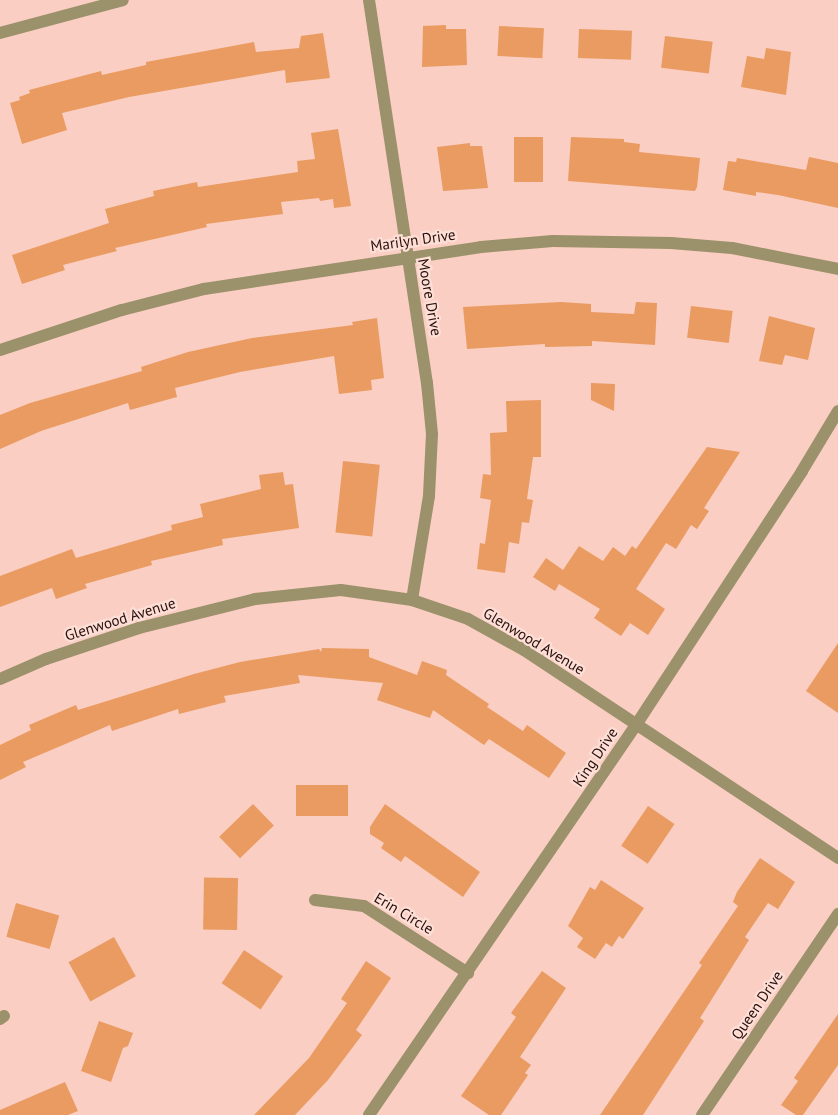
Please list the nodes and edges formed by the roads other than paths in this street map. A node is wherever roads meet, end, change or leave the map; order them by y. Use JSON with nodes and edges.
{"nodes":[{"id":1,"x":123,"y":0,"type":"edge"},
{"id":2,"x":369,"y":0,"type":"edge"},
{"id":3,"x":0,"y":33,"type":"edge"},
{"id":4,"x":407,"y":257,"type":"junction"},
{"id":5,"x":838,"y":269,"type":"edge"},
{"id":6,"x":0,"y":350,"type":"edge"},
{"id":7,"x":838,"y":411,"type":"edge"},
{"id":8,"x":412,"y":600,"type":"junction"},
{"id":9,"x":0,"y":679,"type":"edge"},
{"id":10,"x":636,"y":725,"type":"junction"},
{"id":11,"x":838,"y":858,"type":"edge"},
{"id":12,"x":315,"y":900,"type":"dead end"},
{"id":13,"x":838,"y":914,"type":"edge"},
{"id":14,"x":468,"y":973,"type":"junction"},
{"id":15,"x":369,"y":1115,"type":"edge"},
{"id":16,"x":702,"y":1115,"type":"edge"}],
"edges":[{"from":1,"to":3,"type":"street"},
{"from":2,"to":4,"type":"street","name":"Moore Drive"},
{"from":4,"to":5,"type":"street","name":"Marilyn Drive"},
{"from":4,"to":6,"type":"street","name":"Marilyn Drive"},
{"from":4,"to":8,"type":"street","name":"Moore Drive"},
{"from":7,"to":10,"type":"street","name":"King Drive"},
{"from":8,"to":9,"type":"street","name":"Glenwood Avenue"},
{"from":8,"to":10,"type":"street","name":"Glenwood Avenue"},
{"from":10,"to":11,"type":"street","name":"Glenwood Avenue"},
{"from":10,"to":14,"type":"street","name":"King Drive"},
{"from":12,"to":14,"type":"street","name":"Erin Circle"},
{"from":13,"to":16,"type":"street","name":"Queen Drive"},
{"from":14,"to":15,"type":"street","name":"King Drive"}]}
